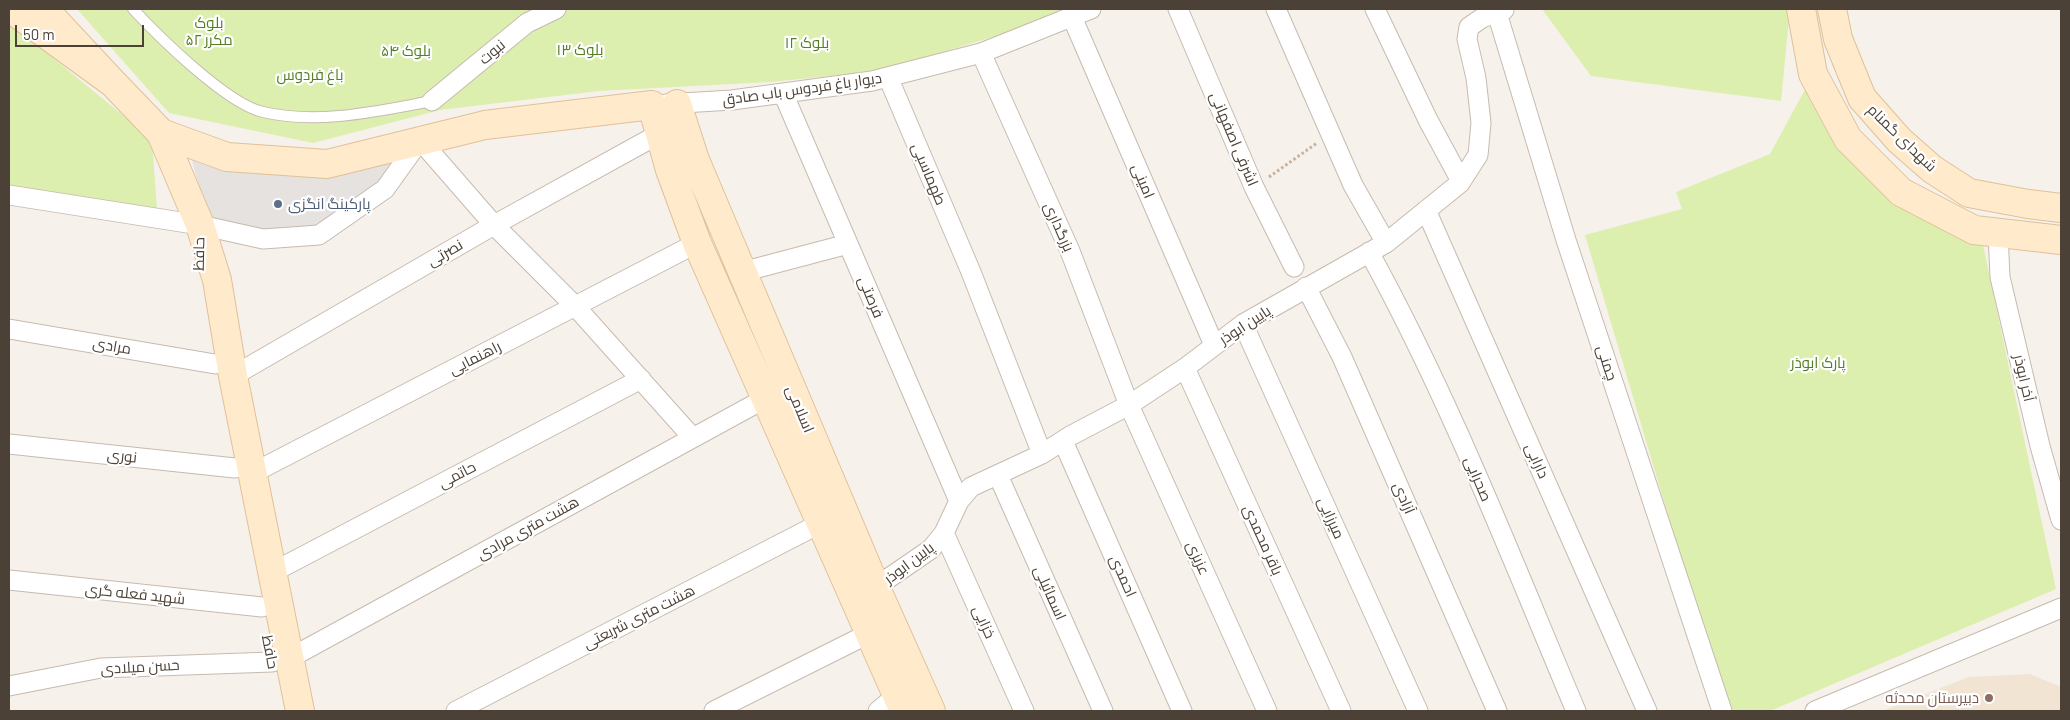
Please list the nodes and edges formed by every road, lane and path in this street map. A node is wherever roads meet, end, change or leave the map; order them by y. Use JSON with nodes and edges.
{"nodes":[{"id":1,"x":44,"y":9,"type":"edge"},
{"id":2,"x":133,"y":9,"type":"edge"},
{"id":3,"x":556,"y":9,"type":"edge"},
{"id":4,"x":1092,"y":9,"type":"edge"},
{"id":5,"x":1178,"y":9,"type":"edge"},
{"id":6,"x":1276,"y":9,"type":"edge"},
{"id":7,"x":1375,"y":9,"type":"edge"},
{"id":8,"x":1801,"y":9,"type":"edge"},
{"id":9,"x":1832,"y":9,"type":"edge"},
{"id":10,"x":9,"y":10,"type":"edge"},
{"id":11,"x":1490,"y":12,"type":"edge"},
{"id":12,"x":1072,"y":16,"type":"junction"},
{"id":13,"x":981,"y":52,"type":"junction"},
{"id":14,"x":888,"y":77,"type":"junction"},
{"id":15,"x":112,"y":84,"type":"junction"},
{"id":16,"x":783,"y":93,"type":"junction"},
{"id":17,"x":432,"y":100,"type":"joint"},
{"id":18,"x":664,"y":104,"type":"junction"},
{"id":19,"x":160,"y":133,"type":"junction"},
{"id":20,"x":1330,"y":133,"type":"junction"},
{"id":21,"x":659,"y":134,"type":"junction"},
{"id":22,"x":420,"y":140,"type":"junction"},
{"id":23,"x":1461,"y":181,"type":"junction"},
{"id":24,"x":1254,"y":187,"type":"junction"},
{"id":25,"x":9,"y":195,"type":"edge"},
{"id":26,"x":2061,"y":208,"type":"edge"},
{"id":27,"x":1426,"y":210,"type":"junction"},
{"id":28,"x":200,"y":225,"type":"junction"},
{"id":29,"x":494,"y":225,"type":"junction"},
{"id":30,"x":1998,"y":233,"type":"junction"},
{"id":31,"x":2061,"y":240,"type":"edge"},
{"id":32,"x":697,"y":242,"type":"junction"},
{"id":33,"x":848,"y":244,"type":"junction"},
{"id":34,"x":1377,"y":247,"type":"junction"},
{"id":35,"x":1294,"y":267,"type":"dead end"},
{"id":36,"x":742,"y":272,"type":"junction"},
{"id":37,"x":1306,"y":287,"type":"junction"},
{"id":38,"x":575,"y":306,"type":"junction"},
{"id":39,"x":1243,"y":324,"type":"junction"},
{"id":40,"x":9,"y":329,"type":"edge"},
{"id":41,"x":1214,"y":345,"type":"junction"},
{"id":42,"x":1185,"y":368,"type":"junction"},
{"id":43,"x":224,"y":370,"type":"junction"},
{"id":44,"x":641,"y":379,"type":"junction"},
{"id":45,"x":766,"y":398,"type":"junction"},
{"id":46,"x":1129,"y":404,"type":"junction"},
{"id":47,"x":693,"y":438,"type":"junction"},
{"id":48,"x":1063,"y":441,"type":"junction"},
{"id":49,"x":9,"y":444,"type":"edge"},
{"id":50,"x":1042,"y":454,"type":"junction"},
{"id":51,"x":242,"y":474,"type":"junction"},
{"id":52,"x":998,"y":475,"type":"junction"},
{"id":53,"x":958,"y":500,"type":"junction"},
{"id":54,"x":2061,"y":520,"type":"edge"},
{"id":55,"x":821,"y":523,"type":"junction"},
{"id":56,"x":944,"y":533,"type":"junction"},
{"id":57,"x":272,"y":572,"type":"junction"},
{"id":58,"x":9,"y":580,"type":"edge"},
{"id":59,"x":866,"y":593,"type":"junction"},
{"id":60,"x":262,"y":607,"type":"junction"},
{"id":61,"x":2061,"y":608,"type":"edge"},
{"id":62,"x":870,"y":633,"type":"junction"},
{"id":63,"x":281,"y":660,"type":"junction"},
{"id":64,"x":9,"y":686,"type":"edge"},
{"id":65,"x":893,"y":706,"type":"edge"},
{"id":66,"x":282,"y":711,"type":"edge"},
{"id":67,"x":300,"y":711,"type":"edge"},
{"id":68,"x":456,"y":711,"type":"edge"},
{"id":69,"x":714,"y":711,"type":"edge"},
{"id":70,"x":931,"y":711,"type":"edge"},
{"id":71,"x":1024,"y":711,"type":"edge"},
{"id":72,"x":1103,"y":711,"type":"edge"},
{"id":73,"x":1182,"y":711,"type":"edge"},
{"id":74,"x":1266,"y":711,"type":"edge"},
{"id":75,"x":1341,"y":711,"type":"edge"},
{"id":76,"x":1418,"y":711,"type":"edge"},
{"id":77,"x":1496,"y":711,"type":"edge"},
{"id":78,"x":1576,"y":711,"type":"edge"},
{"id":79,"x":1647,"y":711,"type":"edge"},
{"id":80,"x":1722,"y":711,"type":"edge"},
{"id":81,"x":1815,"y":711,"type":"edge"}],
"edges":[{"from":1,"to":15,"type":"street"},
{"from":2,"to":17,"type":"lane"},
{"from":3,"to":17,"type":"street","name":"نبوت"},
{"from":4,"to":12,"type":"street","name":"دیوار باغ فردوس باب صادق"},
{"from":5,"to":24,"type":"street","name":"اشرفی اصفهانی"},
{"from":6,"to":20,"type":"street","name":"صحرایی"},
{"from":7,"to":23,"type":"street"},
{"from":8,"to":30,"type":"street"},
{"from":9,"to":26,"type":"street","name":"شهدای گمنام"},
{"from":10,"to":15,"type":"street"},
{"from":11,"to":23,"type":"street","name":"پایین ابوذر"},
{"from":11,"to":80,"type":"street","name":"چمنی"},
{"from":12,"to":13,"type":"street","name":"دیوار باغ فردوس باب صادق"},
{"from":12,"to":41,"type":"street","name":"امینی"},
{"from":13,"to":14,"type":"street","name":"دیوار باغ فردوس باب صادق"},
{"from":13,"to":46,"type":"street","name":"بزرگداری"},
{"from":14,"to":16,"type":"street","name":"دیوار باغ فردوس باب صادق"},
{"from":14,"to":50,"type":"street","name":"طهماسبی"},
{"from":15,"to":19,"type":"street"},
{"from":16,"to":18,"type":"street","name":"دیوار باغ فردوس باب صادق"},
{"from":16,"to":33,"type":"street","name":"فرصتی"},
{"from":18,"to":21,"type":"street","name":"اسلامی"},
{"from":18,"to":22,"type":"street"},
{"from":18,"to":36,"type":"street","name":"اسلامی"},
{"from":19,"to":22,"type":"street"},
{"from":19,"to":28,"type":"street"},
{"from":20,"to":24,"type":"path"},
{"from":20,"to":34,"type":"street","name":"صحرایی"},
{"from":21,"to":29,"type":"street","name":"نصرتی"},
{"from":21,"to":32,"type":"street","name":"اسلامی"},
{"from":22,"to":28,"type":"street"},
{"from":22,"to":29,"type":"street"},
{"from":23,"to":27,"type":"street","name":"پایین ابوذر"},
{"from":24,"to":35,"type":"street","name":"اشرفی اصفهانی"},
{"from":25,"to":28,"type":"street"},
{"from":27,"to":34,"type":"street","name":"پایین ابوذر"},
{"from":27,"to":79,"type":"street","name":"دارابی"},
{"from":28,"to":43,"type":"street","name":"حافظ"},
{"from":29,"to":38,"type":"street"},
{"from":29,"to":43,"type":"street","name":"نصرتی"},
{"from":30,"to":31,"type":"street"},
{"from":30,"to":54,"type":"street","name":"آخر ابوذر"},
{"from":32,"to":38,"type":"street","name":"راهنمایی"},
{"from":32,"to":45,"type":"street","name":"اسلامی"},
{"from":33,"to":36,"type":"street"},
{"from":33,"to":53,"type":"street","name":"فرصتی"},
{"from":34,"to":37,"type":"street","name":"پایین ابوذر"},
{"from":34,"to":78,"type":"street","name":"صحرایی"},
{"from":36,"to":59,"type":"street","name":"اسلامی"},
{"from":37,"to":39,"type":"street","name":"پایین ابوذر"},
{"from":37,"to":77,"type":"street","name":"آزادی"},
{"from":38,"to":44,"type":"street"},
{"from":38,"to":51,"type":"street","name":"راهنمایی"},
{"from":39,"to":41,"type":"street","name":"پایین ابوذر"},
{"from":39,"to":76,"type":"street","name":"میرزایی"},
{"from":40,"to":43,"type":"street","name":"مرادی"},
{"from":41,"to":42,"type":"street","name":"پایین ابوذر"},
{"from":42,"to":46,"type":"street","name":"پایین ابوذر"},
{"from":42,"to":75,"type":"street","name":"باقر محمدی"},
{"from":43,"to":51,"type":"street","name":"حافظ"},
{"from":44,"to":47,"type":"street"},
{"from":44,"to":57,"type":"street","name":"حاتمی"},
{"from":45,"to":47,"type":"street","name":"هشت متری مرادی"},
{"from":45,"to":55,"type":"street","name":"اسلامی"},
{"from":46,"to":48,"type":"street","name":"پایین ابوذر"},
{"from":46,"to":74,"type":"street","name":"عزیزی"},
{"from":47,"to":63,"type":"street","name":"هشت متری مرادی"},
{"from":48,"to":50,"type":"street","name":"پایین ابوذر"},
{"from":48,"to":73,"type":"street","name":"احمدی"},
{"from":49,"to":51,"type":"street","name":"نوری"},
{"from":50,"to":52,"type":"street","name":"پایین ابوذر"},
{"from":51,"to":57,"type":"street","name":"حافظ"},
{"from":51,"to":60,"type":"street","name":"حافظ"},
{"from":52,"to":53,"type":"street","name":"پایین ابوذر"},
{"from":52,"to":72,"type":"street","name":"اسمائیلی"},
{"from":53,"to":56,"type":"street","name":"پایین ابوذر"},
{"from":55,"to":59,"type":"street","name":"اسلامی"},
{"from":55,"to":68,"type":"street","name":"هشت متری شریعتی"},
{"from":56,"to":59,"type":"street","name":"پایین ابوذر"},
{"from":56,"to":71,"type":"street","name":"خزایی"},
{"from":57,"to":63,"type":"street","name":"حافظ"},
{"from":58,"to":60,"type":"street","name":"شهید فعله گری"},
{"from":59,"to":62,"type":"street","name":"اسلامی"},
{"from":59,"to":70,"type":"street","name":"اسلامی"},
{"from":60,"to":63,"type":"street","name":"حافظ"},
{"from":61,"to":81,"type":"street"},
{"from":62,"to":65,"type":"street","name":"اسلامی"},
{"from":62,"to":69,"type":"street"},
{"from":63,"to":64,"type":"street","name":"حسن میلادی"},
{"from":63,"to":66,"type":"street","name":"حافظ"},
{"from":63,"to":67,"type":"street","name":"حافظ"}]}
